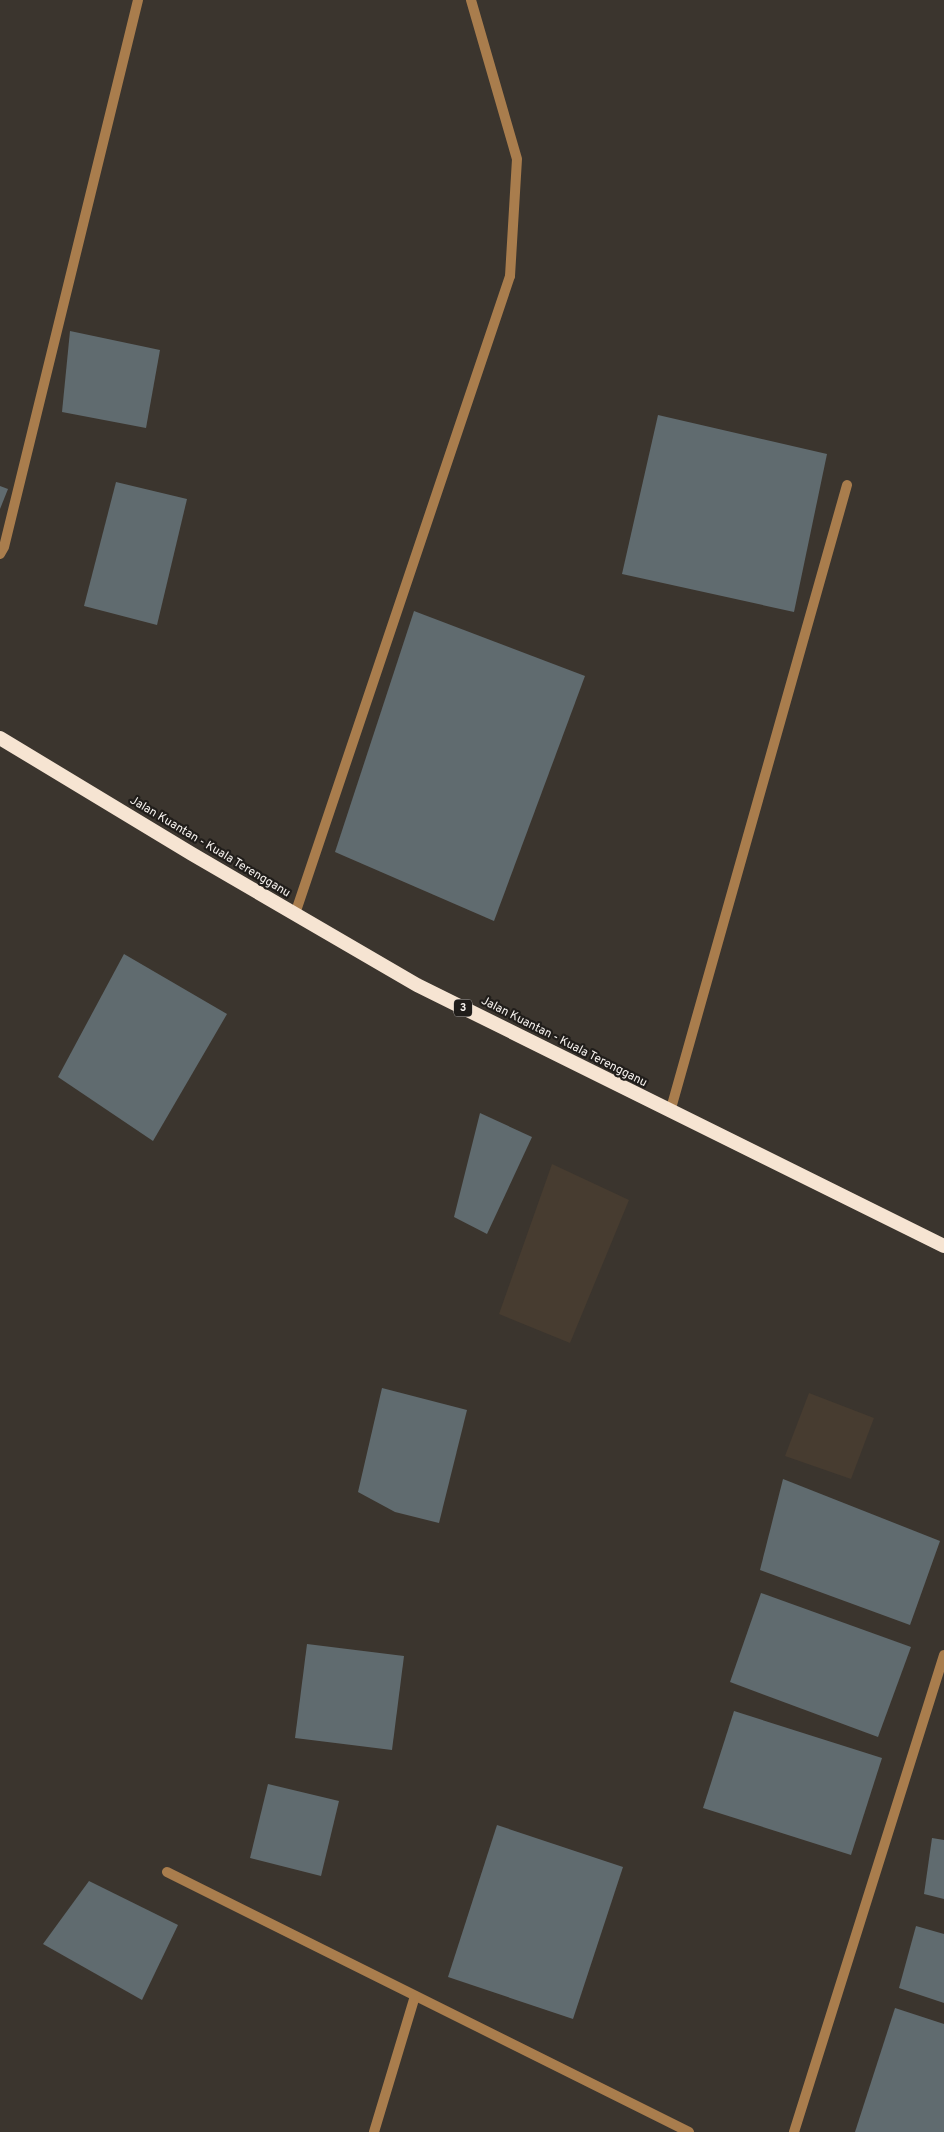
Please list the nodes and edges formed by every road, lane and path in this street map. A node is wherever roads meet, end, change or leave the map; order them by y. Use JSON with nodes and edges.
{"nodes":[{"id":1,"x":138,"y":0,"type":"edge"},
{"id":2,"x":471,"y":0,"type":"edge"},
{"id":3,"x":847,"y":485,"type":"dead end"},
{"id":4,"x":0,"y":554,"type":"edge"},
{"id":5,"x":0,"y":738,"type":"edge"},
{"id":6,"x":295,"y":914,"type":"junction"},
{"id":7,"x":670,"y":1112,"type":"junction"},
{"id":8,"x":944,"y":1246,"type":"edge"},
{"id":9,"x":944,"y":1654,"type":"edge"},
{"id":10,"x":167,"y":1872,"type":"dead end"},
{"id":11,"x":415,"y":1996,"type":"junction"},
{"id":12,"x":374,"y":2132,"type":"edge"},
{"id":13,"x":689,"y":2132,"type":"edge"},
{"id":14,"x":794,"y":2132,"type":"edge"}],
"edges":[{"from":1,"to":4,"type":"street"},
{"from":2,"to":6,"type":"street"},
{"from":3,"to":7,"type":"street"},
{"from":5,"to":6,"type":"highway","name":"Jalan Kuantan - Kuala Terengganu","number":"3"},
{"from":6,"to":7,"type":"highway","name":"Jalan Kuantan - Kuala Terengganu","number":"3"},
{"from":7,"to":8,"type":"highway","name":"Jalan Kuantan - Kuala Terengganu","number":"3"},
{"from":9,"to":14,"type":"street"},
{"from":10,"to":11,"type":"street"},
{"from":11,"to":12,"type":"street"},
{"from":11,"to":13,"type":"street"}]}
